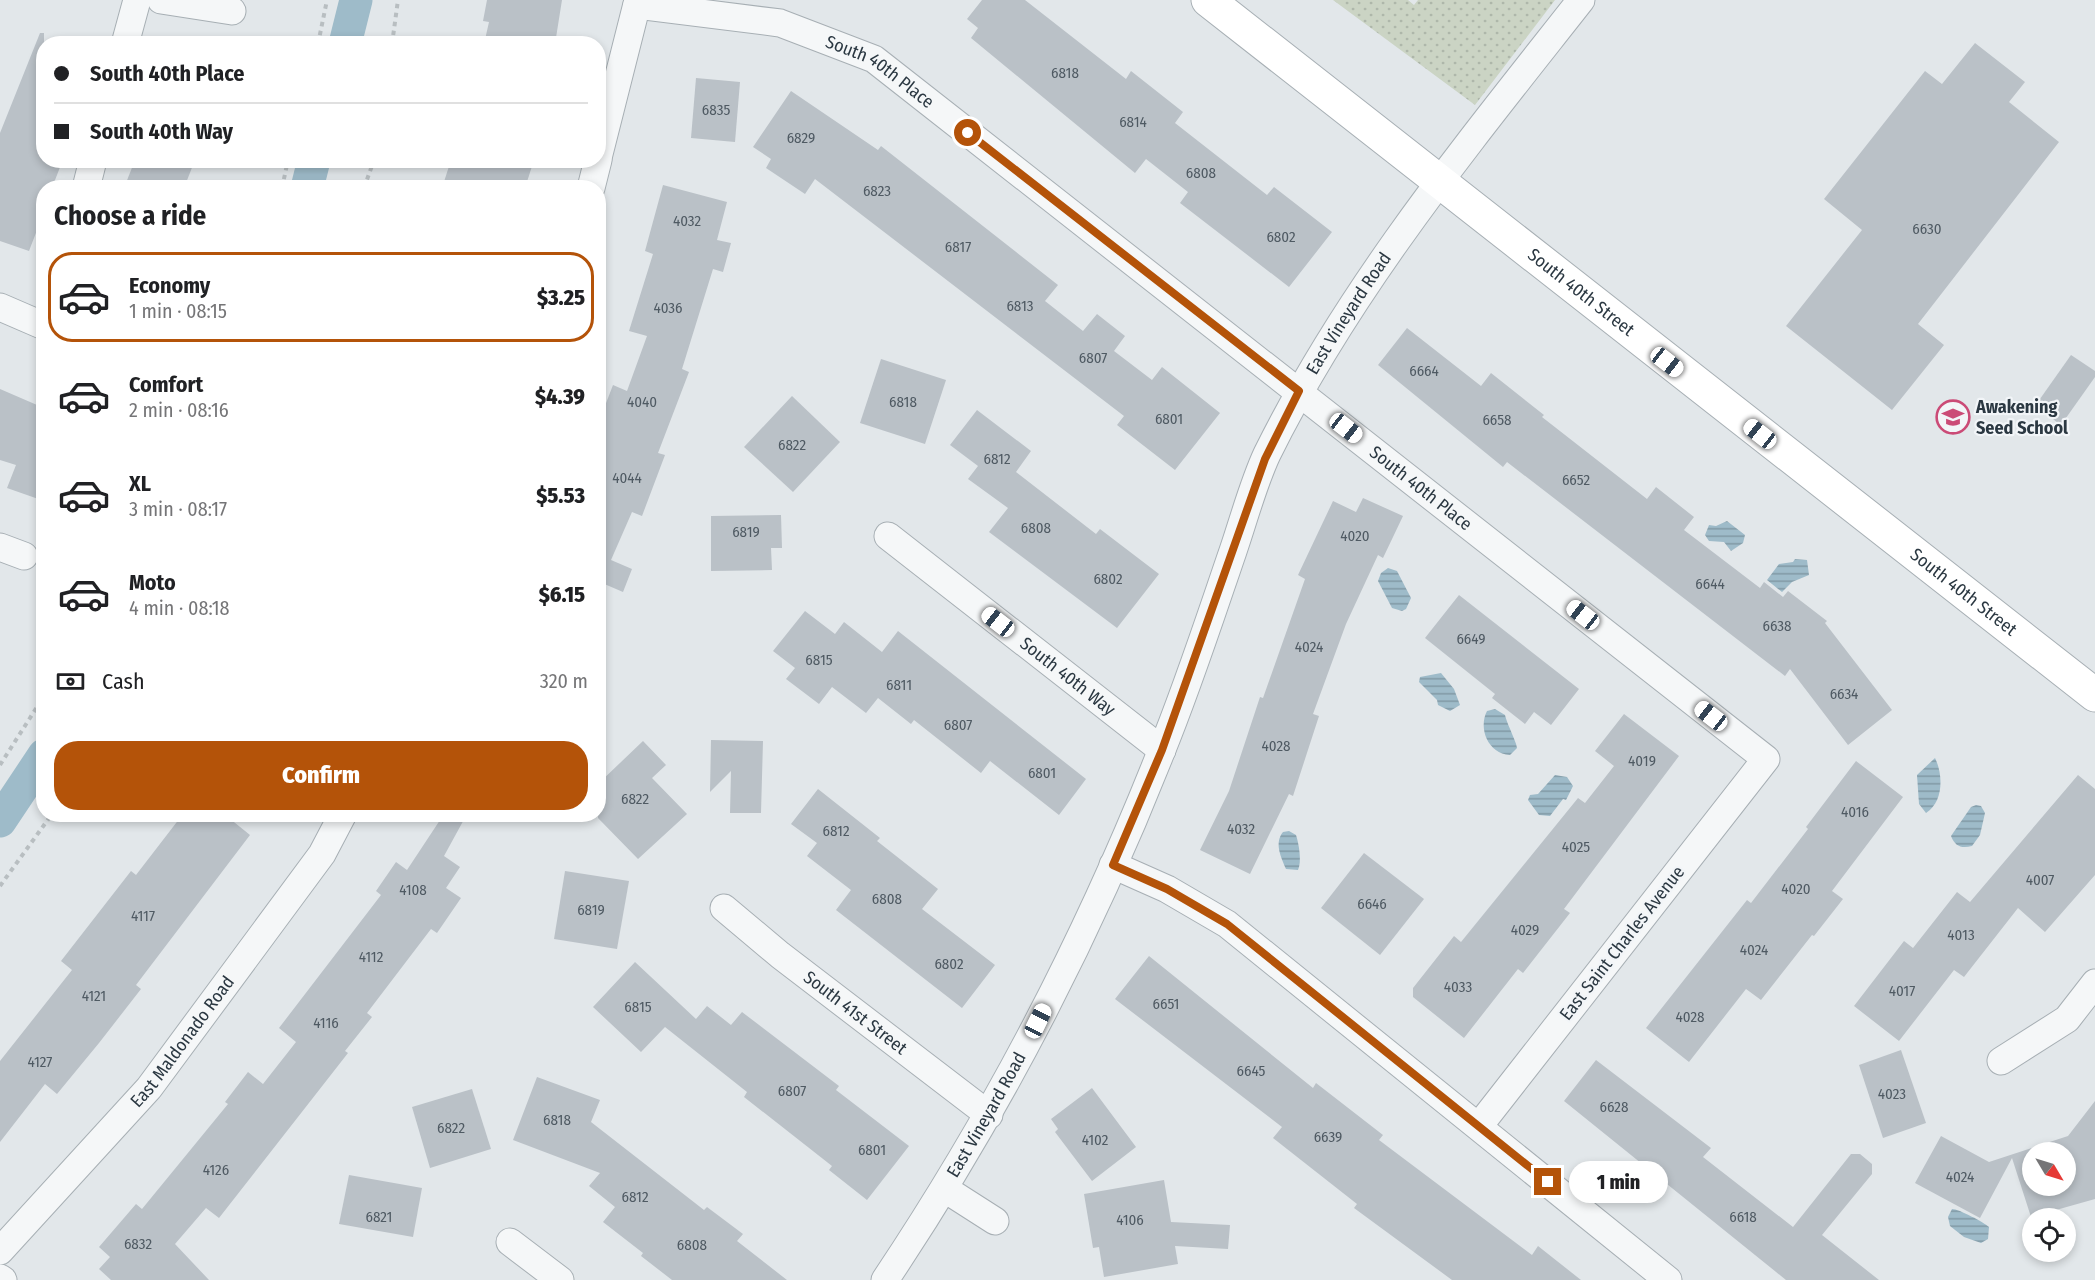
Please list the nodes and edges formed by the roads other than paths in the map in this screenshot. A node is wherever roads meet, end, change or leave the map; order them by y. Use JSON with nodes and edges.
{"nodes":[{"id":1,"x":137,"y":0,"type":"edge"},
{"id":2,"x":161,"y":0,"type":"edge"},
{"id":3,"x":1208,"y":0,"type":"edge"},
{"id":4,"x":1581,"y":0,"type":"edge"},
{"id":5,"x":637,"y":2,"type":"edge"},
{"id":6,"x":232,"y":11,"type":"dead end"},
{"id":7,"x":127,"y":36,"type":"edge"},
{"id":8,"x":606,"y":127,"type":"edge"},
{"id":9,"x":1440,"y":182,"type":"junction"},
{"id":10,"x":0,"y":308,"type":"edge"},
{"id":11,"x":36,"y":320,"type":"edge"},
{"id":12,"x":1299,"y":391,"type":"junction"},
{"id":13,"x":888,"y":536,"type":"dead end"},
{"id":14,"x":2095,"y":694,"type":"edge"},
{"id":15,"x":1162,"y":750,"type":"junction"},
{"id":16,"x":1766,"y":759,"type":"joint"},
{"id":17,"x":339,"y":822,"type":"edge"},
{"id":18,"x":1113,"y":865,"type":"junction"},
{"id":19,"x":724,"y":908,"type":"dead end"},
{"id":20,"x":2095,"y":983,"type":"edge"},
{"id":21,"x":2001,"y":1061,"type":"dead end"},
{"id":22,"x":989,"y":1115,"type":"junction"},
{"id":23,"x":1479,"y":1126,"type":"junction"},
{"id":24,"x":945,"y":1189,"type":"junction"},
{"id":25,"x":995,"y":1221,"type":"dead end"},
{"id":26,"x":510,"y":1242,"type":"dead end"},
{"id":27,"x":0,"y":1251,"type":"edge"},
{"id":28,"x":560,"y":1280,"type":"edge"},
{"id":29,"x":885,"y":1280,"type":"edge"},
{"id":30,"x":1668,"y":1280,"type":"edge"}],
"edges":[{"from":1,"to":7,"type":"street"},
{"from":2,"to":6,"type":"street"},
{"from":3,"to":9,"type":"main road","name":"South 40th Street"},
{"from":4,"to":9,"type":"street","name":"East Vineyard Road"},
{"from":5,"to":8,"type":"street"},
{"from":5,"to":12,"type":"street","name":"South 40th Place"},
{"from":9,"to":12,"type":"street","name":"East Vineyard Road"},
{"from":9,"to":14,"type":"main road","name":"South 40th Street"},
{"from":10,"to":11,"type":"street"},
{"from":12,"to":15,"type":"street","name":"East Vineyard Road"},
{"from":12,"to":16,"type":"street","name":"South 40th Place"},
{"from":13,"to":15,"type":"street","name":"South 40th Way"},
{"from":15,"to":18,"type":"street","name":"East Vineyard Road"},
{"from":16,"to":23,"type":"street","name":"East Saint Charles Avenue"},
{"from":17,"to":27,"type":"street","name":"East Maldonado Road"},
{"from":18,"to":22,"type":"street","name":"East Vineyard Road"},
{"from":18,"to":23,"type":"street"},
{"from":19,"to":22,"type":"street","name":"South 41st Street"},
{"from":20,"to":21,"type":"street"},
{"from":22,"to":24,"type":"street","name":"East Vineyard Road"},
{"from":23,"to":30,"type":"street"},
{"from":24,"to":25,"type":"street","name":"East Vineyard Road"},
{"from":24,"to":29,"type":"street","name":"East Vineyard Road"},
{"from":26,"to":28,"type":"street"}]}
